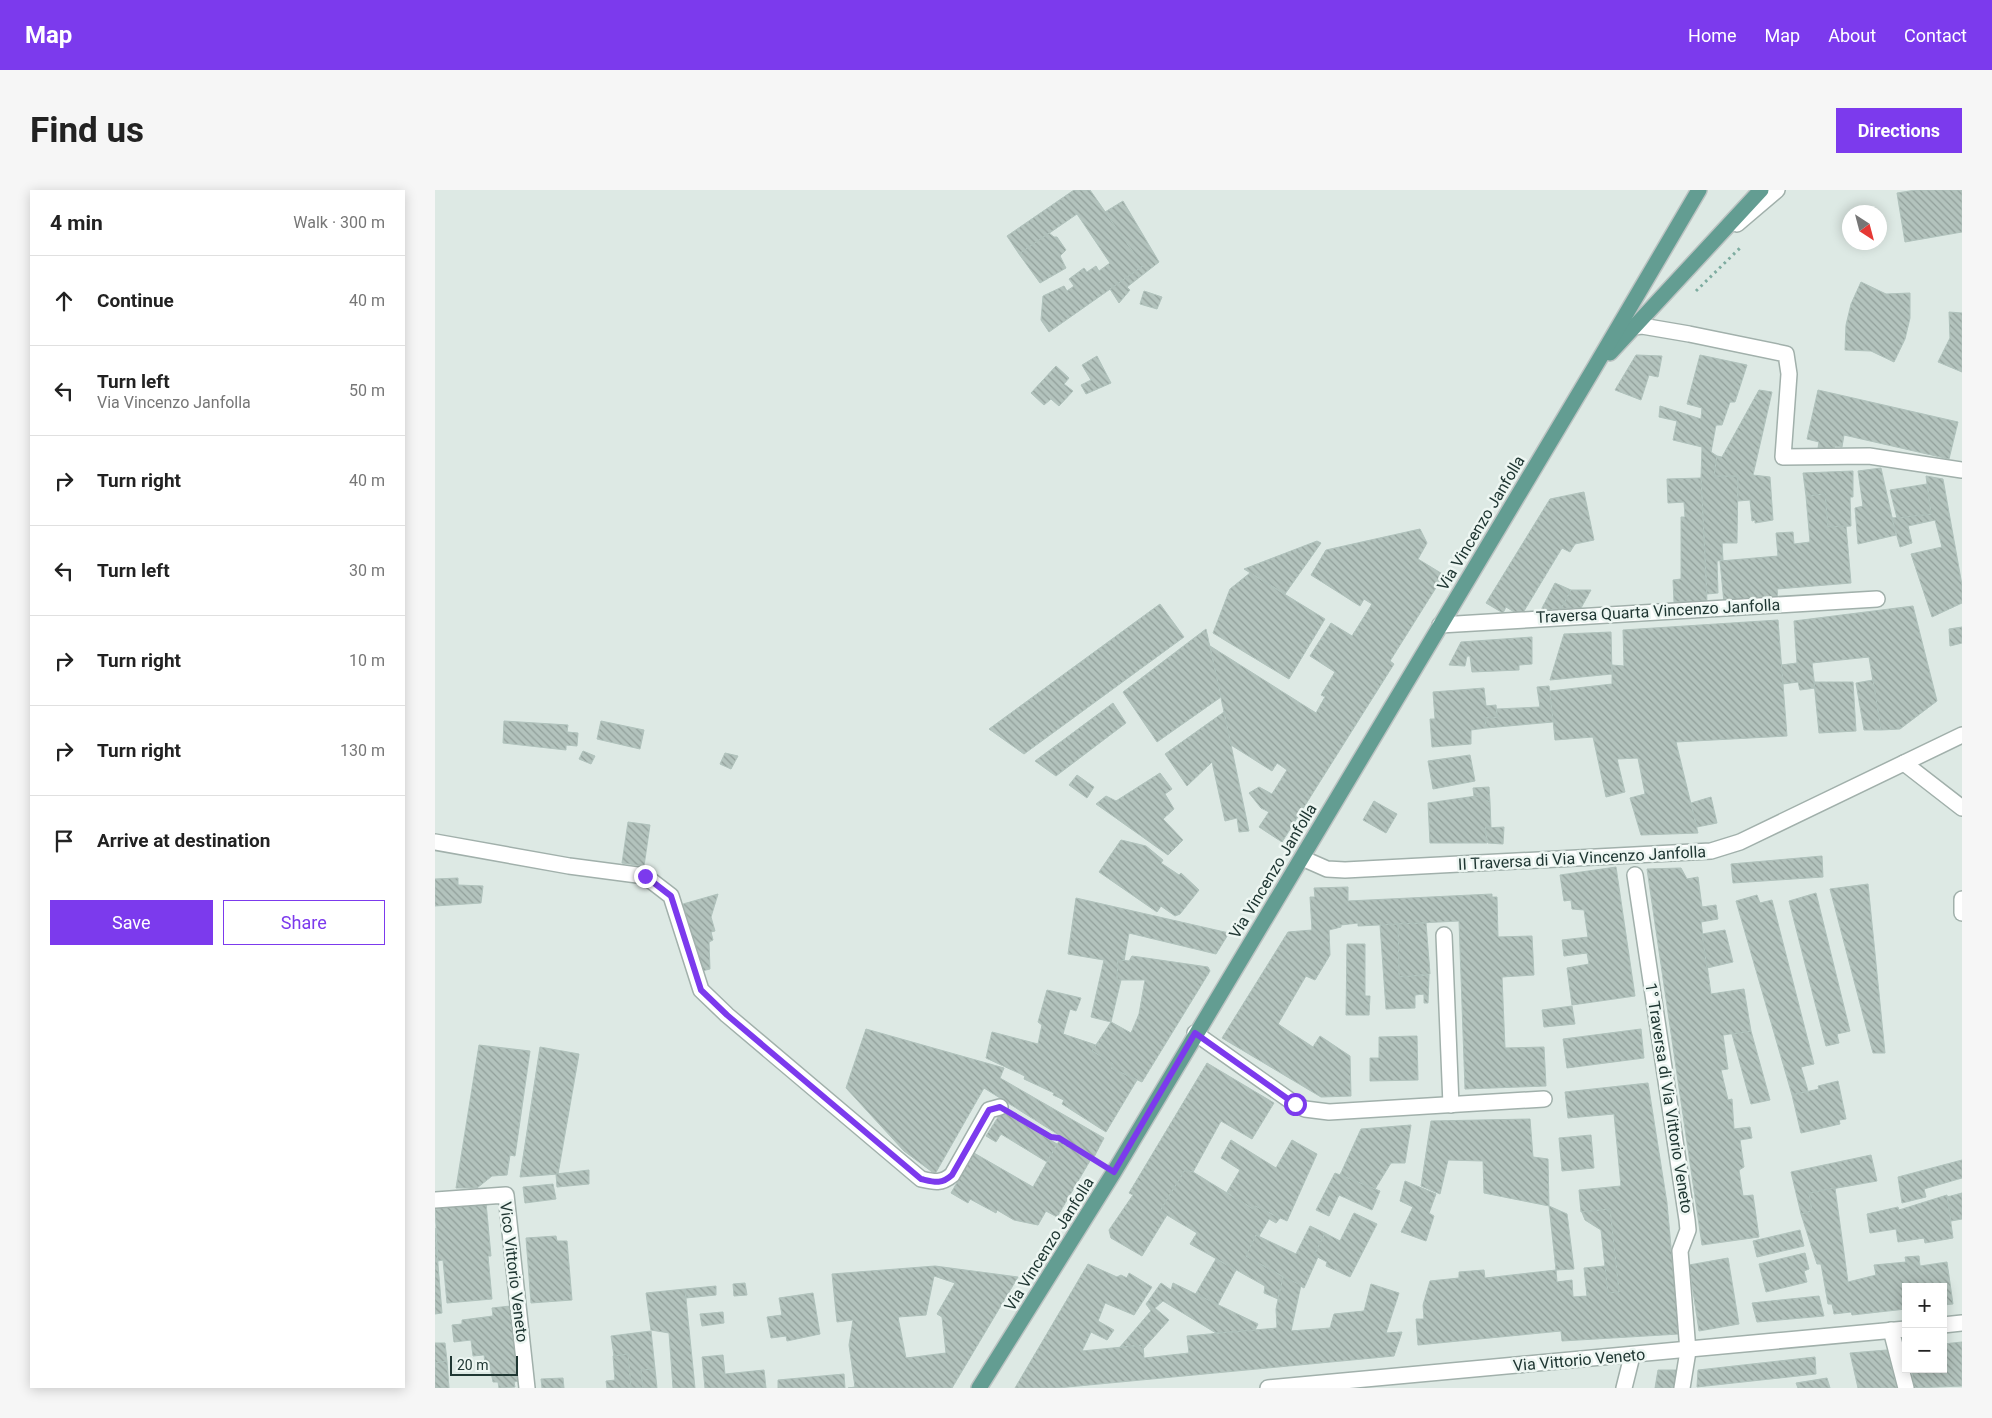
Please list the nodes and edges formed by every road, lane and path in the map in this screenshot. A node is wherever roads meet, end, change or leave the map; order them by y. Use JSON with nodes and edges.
{"nodes":[{"id":1,"x":1699,"y":190,"type":"edge"},
{"id":2,"x":1761,"y":190,"type":"edge"},
{"id":3,"x":1777,"y":190,"type":"edge"},
{"id":4,"x":1715,"y":242,"type":"junction"},
{"id":5,"x":1739,"y":248,"type":"dead end"},
{"id":6,"x":1690,"y":296,"type":"dead end"},
{"id":7,"x":1634,"y":327,"type":"junction"},
{"id":8,"x":1593,"y":370,"type":"junction"},
{"id":9,"x":1962,"y":470,"type":"edge"},
{"id":10,"x":1877,"y":598,"type":"dead end"},
{"id":11,"x":1440,"y":625,"type":"junction"},
{"id":12,"x":1962,"y":734,"type":"edge"},
{"id":13,"x":1905,"y":763,"type":"junction"},
{"id":14,"x":1962,"y":808,"type":"edge"},
{"id":15,"x":435,"y":842,"type":"edge"},
{"id":16,"x":1302,"y":858,"type":"junction"},
{"id":17,"x":1635,"y":875,"type":"dead end"},
{"id":18,"x":1962,"y":899,"type":"edge"},
{"id":19,"x":1962,"y":913,"type":"edge"},
{"id":20,"x":1444,"y":935,"type":"dead end"},
{"id":21,"x":1195,"y":1033,"type":"junction"},
{"id":22,"x":1544,"y":1099,"type":"dead end"},
{"id":23,"x":1451,"y":1105,"type":"junction"},
{"id":24,"x":1000,"y":1107,"type":"joint"},
{"id":25,"x":1114,"y":1172,"type":"junction"},
{"id":26,"x":435,"y":1200,"type":"edge"},
{"id":27,"x":1962,"y":1323,"type":"edge"},
{"id":28,"x":1947,"y":1325,"type":"edge"},
{"id":29,"x":1898,"y":1330,"type":"edge"},
{"id":30,"x":1687,"y":1351,"type":"junction"},
{"id":31,"x":1632,"y":1356,"type":"junction"},
{"id":32,"x":527,"y":1388,"type":"edge"},
{"id":33,"x":979,"y":1388,"type":"edge"},
{"id":34,"x":1268,"y":1388,"type":"edge"},
{"id":35,"x":1624,"y":1388,"type":"edge"},
{"id":36,"x":1682,"y":1388,"type":"edge"},
{"id":37,"x":1906,"y":1388,"type":"edge"}],
"edges":[{"from":1,"to":8,"type":"main road","name":"Via Vincenzo Janfolla"},
{"from":2,"to":4,"type":"main road","name":"Via Vincenzo Janfolla"},
{"from":3,"to":4,"type":"street"},
{"from":4,"to":7,"type":"main road","name":"Via Vincenzo Janfolla"},
{"from":5,"to":6,"type":"path"},
{"from":7,"to":8,"type":"main road","name":"Via Vincenzo Janfolla"},
{"from":7,"to":9,"type":"street"},
{"from":8,"to":11,"type":"main road","name":"Via Vincenzo Janfolla"},
{"from":10,"to":11,"type":"street","name":"Traversa Quarta Vincenzo Janfolla"},
{"from":11,"to":16,"type":"main road","name":"Via Vincenzo Janfolla"},
{"from":12,"to":13,"type":"street","name":"II Traversa di Via Vincenzo Janfolla"},
{"from":13,"to":14,"type":"street"},
{"from":13,"to":16,"type":"street","name":"II Traversa di Via Vincenzo Janfolla"},
{"from":15,"to":24,"type":"street"},
{"from":16,"to":21,"type":"main road","name":"Via Vincenzo Janfolla"},
{"from":17,"to":30,"type":"street","name":"1° Traversa di Via Vittorio Veneto"},
{"from":18,"to":19,"type":"street"},
{"from":20,"to":23,"type":"street"},
{"from":21,"to":23,"type":"street"},
{"from":21,"to":25,"type":"main road","name":"Via Vincenzo Janfolla"},
{"from":22,"to":23,"type":"street"},
{"from":24,"to":25,"type":"path"},
{"from":25,"to":33,"type":"main road","name":"Via Vincenzo Janfolla"},
{"from":26,"to":32,"type":"street","name":"Vico Vittorio Veneto"},
{"from":27,"to":28,"type":"street"},
{"from":29,"to":30,"type":"street","name":"Via Vittorio Veneto"},
{"from":29,"to":37,"type":"street","name":"Via Vittorio Veneto"},
{"from":30,"to":31,"type":"street","name":"Via Vittorio Veneto"},
{"from":30,"to":36,"type":"street","name":"1° Traversa di Via Vittorio Veneto"},
{"from":31,"to":34,"type":"street","name":"Via Vittorio Veneto"},
{"from":31,"to":35,"type":"street"}]}
